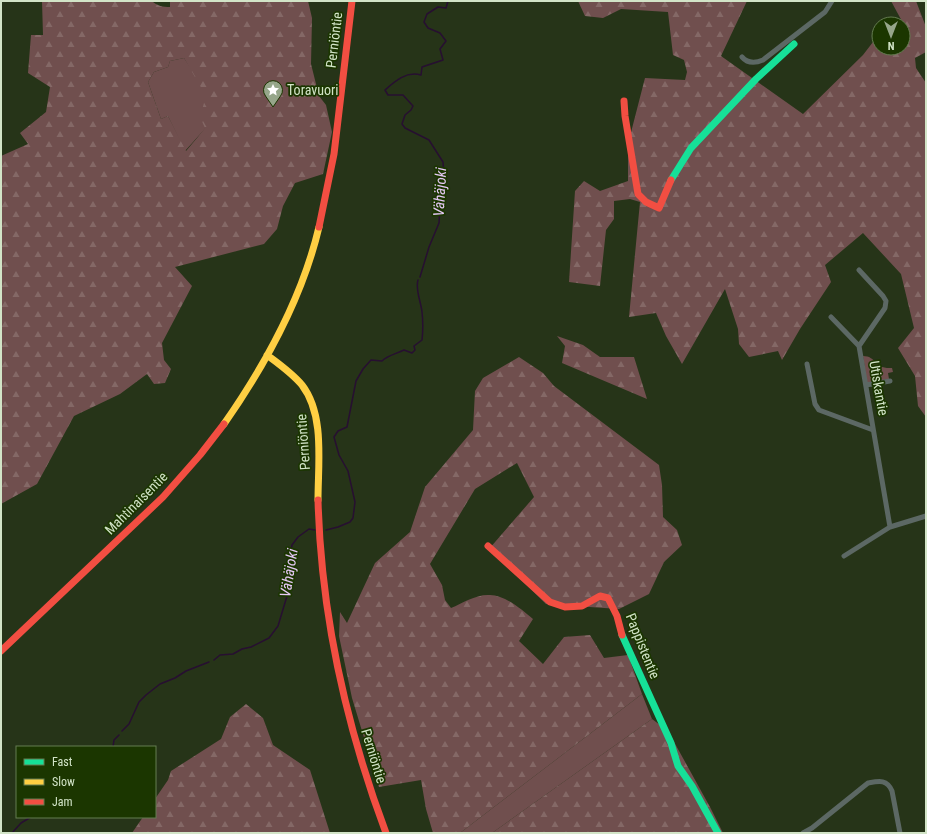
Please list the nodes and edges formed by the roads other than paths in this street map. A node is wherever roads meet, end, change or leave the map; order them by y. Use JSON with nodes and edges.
{"nodes":[{"id":1,"x":352,"y":1,"type":"edge"},
{"id":2,"x":832,"y":1,"type":"edge"},
{"id":3,"x":794,"y":44,"type":"dead end"},
{"id":4,"x":742,"y":57,"type":"dead end"},
{"id":5,"x":624,"y":101,"type":"dead end"},
{"id":6,"x":859,"y":270,"type":"dead end"},
{"id":7,"x":831,"y":317,"type":"dead end"},
{"id":8,"x":859,"y":346,"type":"junction"},
{"id":9,"x":267,"y":355,"type":"junction"},
{"id":10,"x":807,"y":364,"type":"dead end"},
{"id":11,"x":890,"y":381,"type":"dead end"},
{"id":12,"x":866,"y":385,"type":"junction"},
{"id":13,"x":873,"y":430,"type":"junction"},
{"id":14,"x":926,"y":516,"type":"edge"},
{"id":15,"x":890,"y":527,"type":"junction"},
{"id":16,"x":488,"y":546,"type":"dead end"},
{"id":17,"x":844,"y":556,"type":"dead end"},
{"id":18,"x":1,"y":651,"type":"edge"},
{"id":19,"x":386,"y":833,"type":"edge"},
{"id":20,"x":718,"y":833,"type":"edge"},
{"id":21,"x":803,"y":833,"type":"edge"},
{"id":22,"x":900,"y":833,"type":"edge"}],
"edges":[{"from":1,"to":9,"type":"main road","name":"Perniöntie"},
{"from":2,"to":4,"type":"street"},
{"from":3,"to":5,"type":"main road"},
{"from":6,"to":8,"type":"street","name":"Utiskantie"},
{"from":7,"to":8,"type":"street"},
{"from":8,"to":12,"type":"street","name":"Utiskantie"},
{"from":9,"to":18,"type":"main road","name":"Mahtinaisentie"},
{"from":9,"to":19,"type":"main road","name":"Perniöntie"},
{"from":10,"to":13,"type":"street"},
{"from":11,"to":12,"type":"street"},
{"from":12,"to":13,"type":"street","name":"Utiskantie"},
{"from":13,"to":15,"type":"street","name":"Utiskantie"},
{"from":14,"to":15,"type":"street"},
{"from":15,"to":17,"type":"street"},
{"from":16,"to":20,"type":"main road","name":"Pappistentie"},
{"from":21,"to":22,"type":"street"}]}
